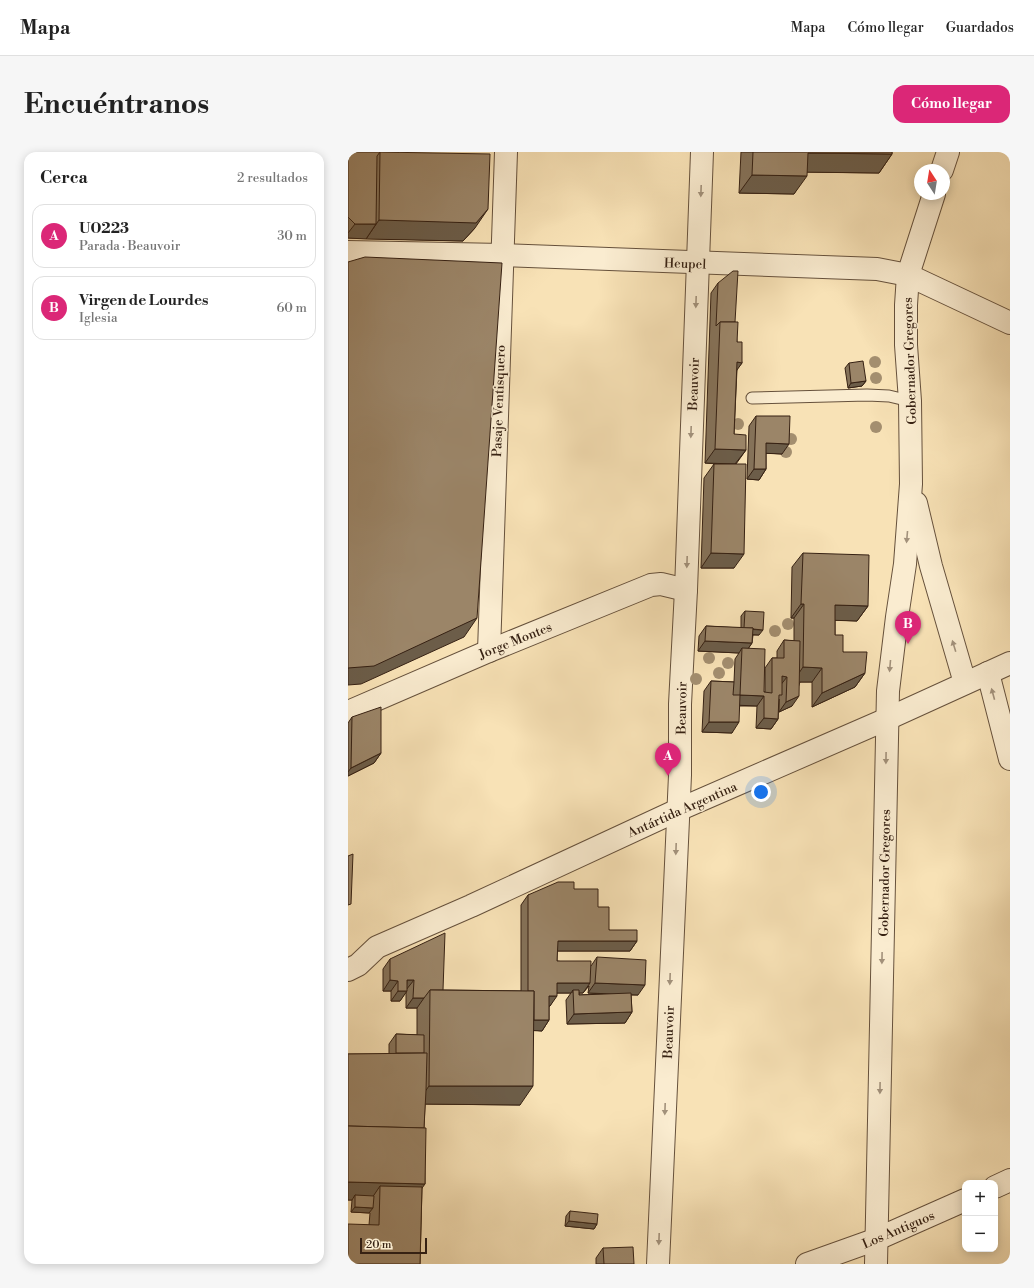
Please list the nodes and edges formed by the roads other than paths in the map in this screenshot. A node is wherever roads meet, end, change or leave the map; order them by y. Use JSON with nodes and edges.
{"nodes":[{"id":1,"x":506,"y":152,"type":"edge"},
{"id":2,"x":702,"y":152,"type":"edge"},
{"id":3,"x":948,"y":152,"type":"edge"},
{"id":4,"x":944,"y":164,"type":"edge"},
{"id":5,"x":932,"y":200,"type":"edge"},
{"id":6,"x":348,"y":252,"type":"edge"},
{"id":7,"x":503,"y":255,"type":"junction"},
{"id":8,"x":698,"y":263,"type":"junction"},
{"id":9,"x":908,"y":275,"type":"junction"},
{"id":10,"x":1010,"y":323,"type":"edge"},
{"id":11,"x":752,"y":398,"type":"dead end"},
{"id":12,"x":910,"y":401,"type":"junction"},
{"id":13,"x":911,"y":484,"type":"junction"},
{"id":14,"x":686,"y":590,"type":"junction"},
{"id":15,"x":489,"y":651,"type":"junction"},
{"id":16,"x":1010,"y":663,"type":"edge"},
{"id":17,"x":988,"y":673,"type":"junction"},
{"id":18,"x":965,"y":683,"type":"junction"},
{"id":19,"x":348,"y":712,"type":"edge"},
{"id":20,"x":886,"y":719,"type":"junction"},
{"id":21,"x":1010,"y":759,"type":"edge"},
{"id":22,"x":678,"y":810,"type":"junction"},
{"id":23,"x":377,"y":947,"type":"junction"},
{"id":24,"x":348,"y":952,"type":"edge"},
{"id":25,"x":348,"y":970,"type":"edge"},
{"id":26,"x":1010,"y":1180,"type":"edge"},
{"id":27,"x":998,"y":1186,"type":"edge"},
{"id":28,"x":962,"y":1201,"type":"edge"},
{"id":29,"x":877,"y":1240,"type":"junction"},
{"id":30,"x":658,"y":1264,"type":"edge"},
{"id":31,"x":807,"y":1264,"type":"edge"},
{"id":32,"x":876,"y":1264,"type":"edge"}],
"edges":[{"from":1,"to":7,"type":"street","name":"Pasaje Ventisquero"},
{"from":2,"to":8,"type":"street","name":"Beauvoir","one_way":true},
{"from":3,"to":4,"type":"street"},
{"from":5,"to":9,"type":"street","name":"Gobernador Gregores"},
{"from":6,"to":7,"type":"street","name":"Heupel"},
{"from":7,"to":8,"type":"street","name":"Heupel"},
{"from":7,"to":15,"type":"street","name":"Pasaje Ventisquero"},
{"from":8,"to":9,"type":"street","name":"Heupel"},
{"from":8,"to":14,"type":"street","name":"Beauvoir","one_way":true},
{"from":9,"to":10,"type":"street","name":"Heupel"},
{"from":9,"to":12,"type":"street","name":"Gobernador Gregores"},
{"from":11,"to":12,"type":"lane"},
{"from":12,"to":13,"type":"street","name":"Gobernador Gregores"},
{"from":18,"to":13,"type":"street","name":"Gobernador Gregores","one_way":true},
{"from":13,"to":20,"type":"street","name":"Gobernador Gregores","one_way":true},
{"from":14,"to":15,"type":"street","name":"Jorge Montes"},
{"from":14,"to":22,"type":"street","name":"Beauvoir"},
{"from":15,"to":19,"type":"street","name":"Jorge Montes"},
{"from":16,"to":17,"type":"street","name":"Antártida Argentina"},
{"from":17,"to":18,"type":"street","name":"Antártida Argentina"},
{"from":21,"to":17,"type":"street","one_way":true},
{"from":18,"to":20,"type":"street","name":"Antártida Argentina"},
{"from":20,"to":22,"type":"street","name":"Antártida Argentina"},
{"from":20,"to":29,"type":"street","name":"Gobernador Gregores","one_way":true},
{"from":22,"to":23,"type":"street","name":"Antártida Argentina"},
{"from":22,"to":30,"type":"street","name":"Beauvoir","one_way":true},
{"from":23,"to":24,"type":"street","name":"Antártida Argentina"},
{"from":23,"to":25,"type":"street","name":"Antártida Argentina"},
{"from":26,"to":27,"type":"street"},
{"from":28,"to":29,"type":"street","name":"Los Antiguos"},
{"from":29,"to":31,"type":"street","name":"Los Antiguos"},
{"from":29,"to":32,"type":"street","name":"Gobernador Gregores"}]}
